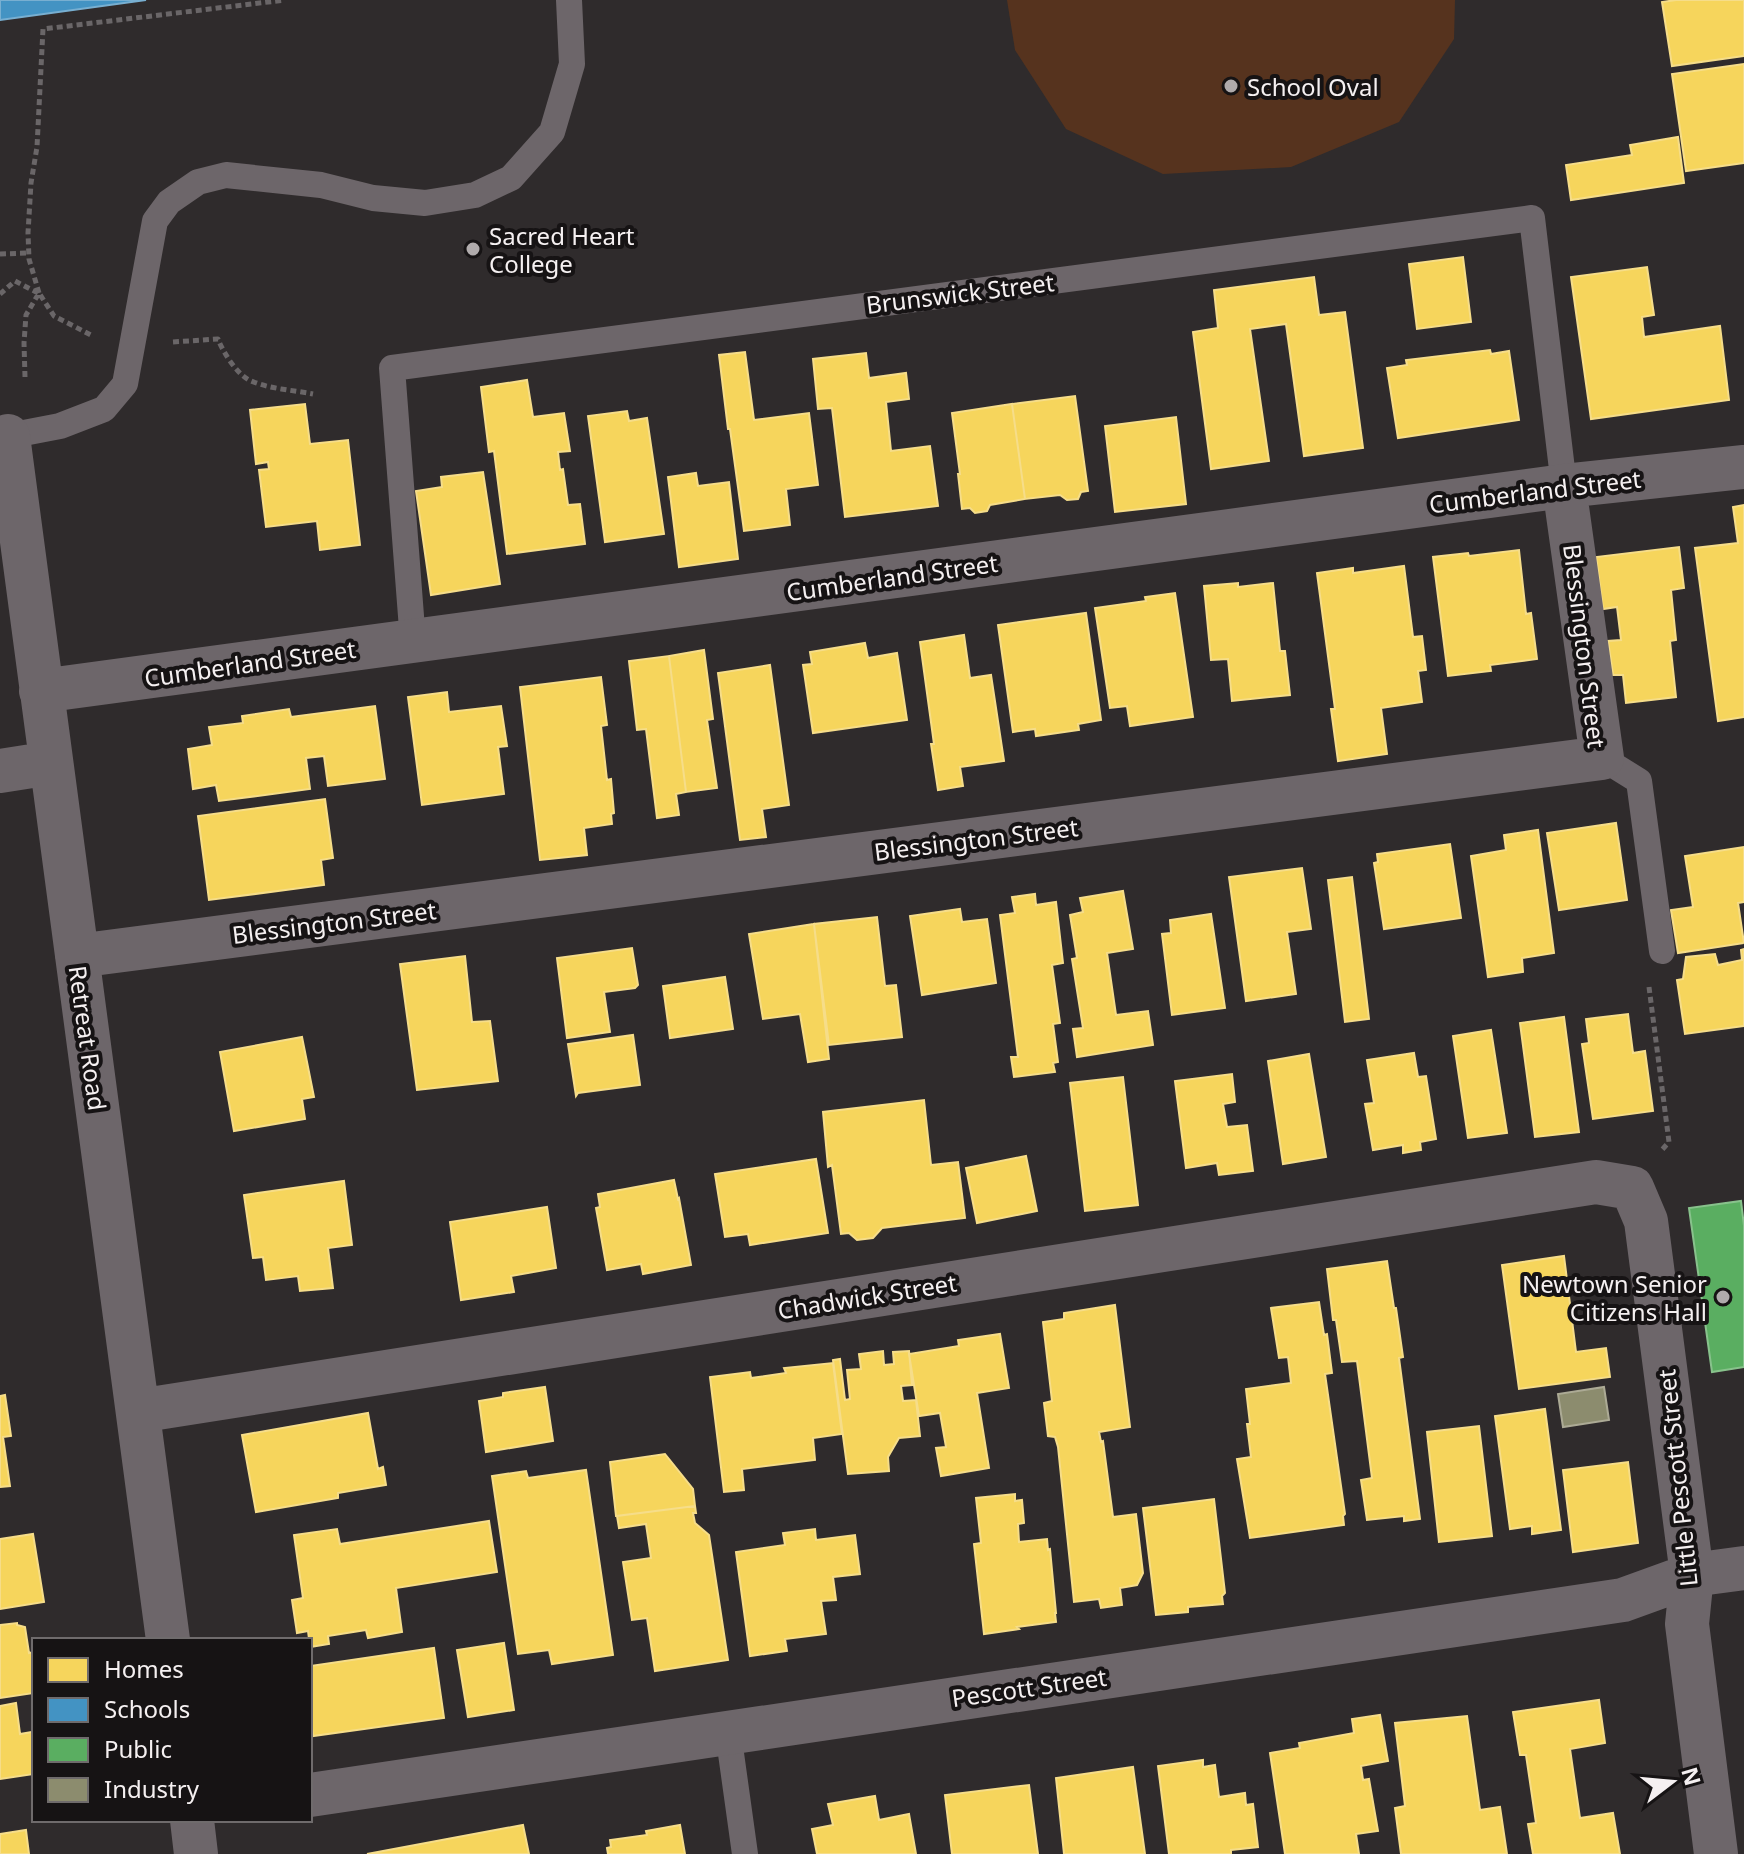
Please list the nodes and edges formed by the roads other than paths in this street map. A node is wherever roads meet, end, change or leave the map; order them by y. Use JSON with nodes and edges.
{"nodes":[{"id":1,"x":569,"y":0,"type":"edge"},
{"id":2,"x":8,"y":436,"type":"joint"},
{"id":3,"x":1744,"y":467,"type":"edge"},
{"id":4,"x":1564,"y":486,"type":"junction"},
{"id":5,"x":413,"y":642,"type":"junction"},
{"id":6,"x":41,"y":691,"type":"junction"},
{"id":7,"x":1602,"y":758,"type":"junction"},
{"id":8,"x":51,"y":763,"type":"junction"},
{"id":9,"x":0,"y":771,"type":"edge"},
{"id":10,"x":1662,"y":951,"type":"road end"},
{"id":11,"x":77,"y":956,"type":"junction"},
{"id":12,"x":1614,"y":1185,"type":"joint"},
{"id":13,"x":138,"y":1411,"type":"junction"},
{"id":14,"x":1744,"y":1568,"type":"edge"},
{"id":15,"x":1692,"y":1575,"type":"junction"},
{"id":16,"x":168,"y":1638,"type":"edge"},
{"id":17,"x":728,"y":1732,"type":"junction"},
{"id":18,"x":312,"y":1795,"type":"edge"},
{"id":19,"x":192,"y":1822,"type":"edge"},
{"id":20,"x":196,"y":1854,"type":"edge"},
{"id":21,"x":745,"y":1854,"type":"edge"},
{"id":22,"x":1716,"y":1854,"type":"edge"}],
"edges":[{"from":1,"to":2,"type":"lane"},
{"from":2,"to":6,"type":"street","name":"Retreat Road"},
{"from":3,"to":4,"type":"street","name":"Cumberland Street"},
{"from":4,"to":5,"type":"street","name":"Cumberland Street"},
{"from":4,"to":5,"type":"lane","name":"Brunswick Street"},
{"from":4,"to":7,"type":"street","name":"Blessington Street"},
{"from":5,"to":6,"type":"street","name":"Cumberland Street"},
{"from":6,"to":8,"type":"street","name":"Retreat Road"},
{"from":7,"to":10,"type":"lane"},
{"from":7,"to":11,"type":"street","name":"Blessington Street"},
{"from":8,"to":9,"type":"street"},
{"from":8,"to":11,"type":"street","name":"Retreat Road"},
{"from":11,"to":13,"type":"street","name":"Retreat Road"},
{"from":12,"to":13,"type":"street","name":"Chadwick Street"},
{"from":12,"to":15,"type":"street","name":"Little Pescott Street"},
{"from":13,"to":16,"type":"street","name":"Retreat Road"},
{"from":14,"to":15,"type":"street","name":"Pescott Street"},
{"from":15,"to":17,"type":"street","name":"Pescott Street"},
{"from":15,"to":22,"type":"street","name":"Little Pescott Street"},
{"from":17,"to":18,"type":"street","name":"Pescott Street"},
{"from":17,"to":21,"type":"lane"},
{"from":19,"to":20,"type":"street"}]}
